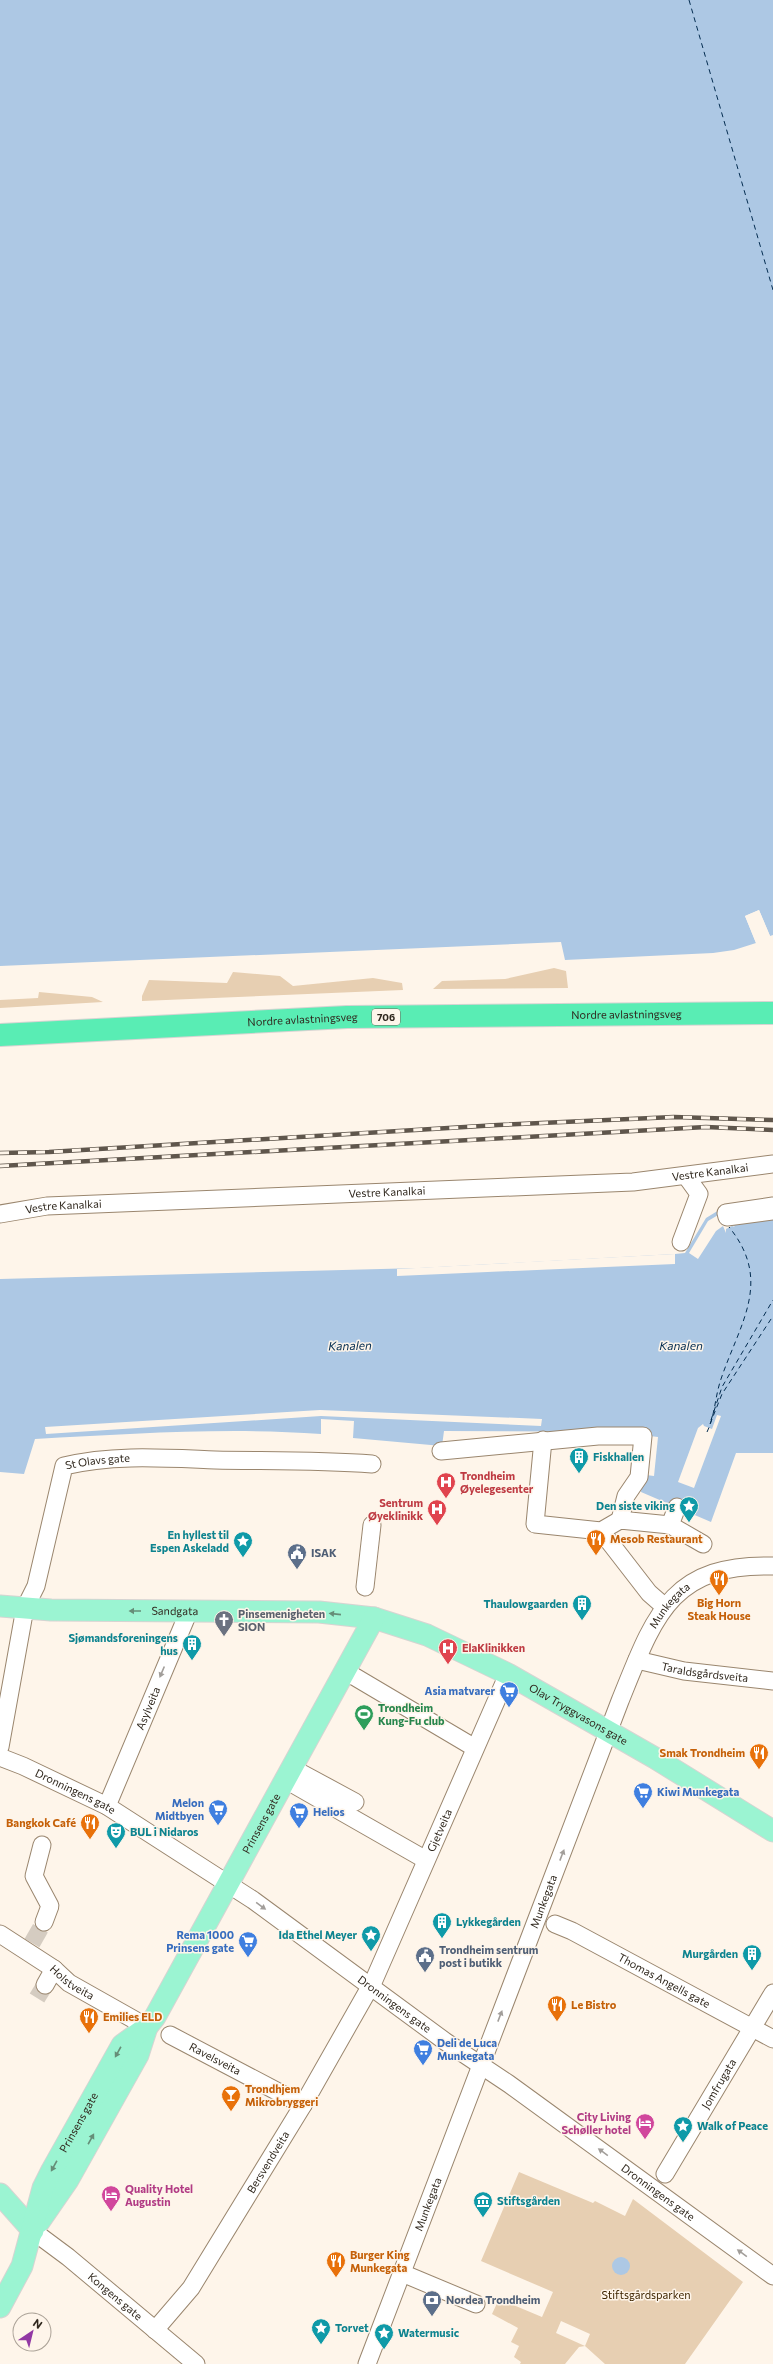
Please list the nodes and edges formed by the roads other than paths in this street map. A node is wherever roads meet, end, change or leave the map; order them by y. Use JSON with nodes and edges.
{"nodes":[{"id":1,"x":773,"y":1013,"type":"edge"},
{"id":2,"x":0,"y":1035,"type":"edge"},
{"id":3,"x":773,"y":1164,"type":"edge"},
{"id":4,"x":686,"y":1176,"type":"junction"},
{"id":5,"x":773,"y":1197,"type":"edge"},
{"id":6,"x":732,"y":1202,"type":"dead end"},
{"id":7,"x":773,"y":1202,"type":"edge"},
{"id":8,"x":773,"y":1210,"type":"edge"},
{"id":9,"x":0,"y":1214,"type":"edge"},
{"id":10,"x":681,"y":1242,"type":"dead end"},
{"id":11,"x":543,"y":1440,"type":"junction"},
{"id":12,"x":441,"y":1451,"type":"dead end"},
{"id":13,"x":372,"y":1464,"type":"dead end"},
{"id":14,"x":677,"y":1507,"type":"dead end"},
{"id":15,"x":620,"y":1520,"type":"junction"},
{"id":16,"x":372,"y":1525,"type":"dead end"},
{"id":17,"x":670,"y":1525,"type":"junction"},
{"id":18,"x":601,"y":1531,"type":"junction"},
{"id":19,"x":703,"y":1544,"type":"dead end"},
{"id":20,"x":773,"y":1566,"type":"edge"},
{"id":21,"x":366,"y":1587,"type":"dead end"},
{"id":22,"x":0,"y":1606,"type":"edge"},
{"id":23,"x":665,"y":1607,"type":"junction"},
{"id":24,"x":25,"y":1608,"type":"junction"},
{"id":25,"x":189,"y":1611,"type":"junction"},
{"id":26,"x":374,"y":1618,"type":"junction"},
{"id":27,"x":637,"y":1660,"type":"junction"},
{"id":28,"x":345,"y":1671,"type":"junction"},
{"id":29,"x":508,"y":1674,"type":"junction"},
{"id":30,"x":6,"y":1677,"type":"edge"},
{"id":31,"x":773,"y":1681,"type":"edge"},
{"id":32,"x":609,"y":1731,"type":"junction"},
{"id":33,"x":0,"y":1747,"type":"edge"},
{"id":34,"x":475,"y":1748,"type":"junction"},
{"id":35,"x":0,"y":1757,"type":"edge"},
{"id":36,"x":289,"y":1774,"type":"junction"},
{"id":37,"x":355,"y":1802,"type":"dead end"},
{"id":38,"x":107,"y":1806,"type":"junction"},
{"id":39,"x":773,"y":1831,"type":"edge"},
{"id":40,"x":42,"y":1845,"type":"dead end"},
{"id":41,"x":426,"y":1860,"type":"junction"},
{"id":42,"x":228,"y":1884,"type":"junction"},
{"id":43,"x":44,"y":1922,"type":"tunnel mouth"},
{"id":44,"x":555,"y":1924,"type":"dead end"},
{"id":45,"x":0,"y":1934,"type":"edge"},
{"id":46,"x":54,"y":1968,"type":"junction"},
{"id":47,"x":45,"y":1985,"type":"tunnel mouth"},
{"id":48,"x":371,"y":1986,"type":"junction"},
{"id":49,"x":773,"y":1993,"type":"edge"},
{"id":50,"x":147,"y":2027,"type":"junction"},
{"id":51,"x":752,"y":2028,"type":"junction"},
{"id":52,"x":170,"y":2035,"type":"dead end"},
{"id":53,"x":773,"y":2039,"type":"edge"},
{"id":54,"x":482,"y":2066,"type":"junction"},
{"id":55,"x":303,"y":2105,"type":"junction"},
{"id":56,"x":665,"y":2174,"type":"dead end"},
{"id":57,"x":0,"y":2194,"type":"edge"},
{"id":58,"x":0,"y":2216,"type":"edge"},
{"id":59,"x":33,"y":2231,"type":"junction"},
{"id":60,"x":402,"y":2273,"type":"junction"},
{"id":61,"x":773,"y":2276,"type":"edge"},
{"id":62,"x":476,"y":2304,"type":"dead end"},
{"id":63,"x":0,"y":2306,"type":"edge"},
{"id":64,"x":155,"y":2330,"type":"junction"},
{"id":65,"x":368,"y":2363,"type":"edge"},
{"id":66,"x":196,"y":2364,"type":"edge"}],
"edges":[{"from":1,"to":2,"type":"highway","name":"Nordre avlastningsveg","number":"706"},
{"from":3,"to":4,"type":"street","name":"Vestre Kanalkai"},
{"from":4,"to":9,"type":"street","name":"Vestre Kanalkai"},
{"from":4,"to":10,"type":"street"},
{"from":5,"to":6,"type":"street"},
{"from":7,"to":8,"type":"street"},
{"from":11,"to":12,"type":"street"},
{"from":11,"to":15,"type":"street"},
{"from":11,"to":18,"type":"street"},
{"from":13,"to":24,"type":"street","name":"St Olavs gate"},
{"from":14,"to":17,"type":"street"},
{"from":15,"to":17,"type":"street"},
{"from":15,"to":18,"type":"street"},
{"from":16,"to":21,"type":"street"},
{"from":17,"to":19,"type":"street"},
{"from":18,"to":23,"type":"street"},
{"from":20,"to":23,"type":"street","name":"Munkegata"},
{"from":22,"to":24,"type":"main road","name":"Sandgata"},
{"from":23,"to":27,"type":"street","name":"Munkegata"},
{"from":25,"to":24,"type":"main road","name":"Sandgata","one_way":true},
{"from":24,"to":30,"type":"street","name":"St Olavs gate"},
{"from":26,"to":25,"type":"main road","name":"Sandgata","one_way":true},
{"from":25,"to":38,"type":"street","name":"Asylveita","one_way":true},
{"from":26,"to":28,"type":"main road","name":"Prinsens gate"},
{"from":26,"to":29,"type":"main road","name":"Olav Tryggvasons gate"},
{"from":27,"to":31,"type":"street","name":"Taraldsgårdsveita"},
{"from":27,"to":32,"type":"street","name":"Munkegata"},
{"from":28,"to":34,"type":"street"},
{"from":28,"to":36,"type":"main road","name":"Prinsens gate"},
{"from":29,"to":32,"type":"main road","name":"Olav Tryggvasons gate"},
{"from":29,"to":34,"type":"street","name":"Gjetveita"},
{"from":30,"to":33,"type":"street","name":"St Olavs gate"},
{"from":32,"to":39,"type":"main road","name":"Olav Tryggvasons gate"},
{"from":54,"to":32,"type":"street","name":"Munkegata","one_way":true},
{"from":34,"to":41,"type":"street","name":"Gjetveita"},
{"from":35,"to":38,"type":"street","name":"Dronningens gate"},
{"from":36,"to":37,"type":"street"},
{"from":36,"to":41,"type":"street"},
{"from":36,"to":42,"type":"main road","name":"Prinsens gate"},
{"from":38,"to":42,"type":"street","name":"Dronningens gate"},
{"from":40,"to":43,"type":"street"},
{"from":41,"to":48,"type":"street","name":"Gjetveita"},
{"from":42,"to":48,"type":"street","name":"Dronningens gate","one_way":true},
{"from":42,"to":50,"type":"main road","name":"Prinsens gate"},
{"from":44,"to":51,"type":"street","name":"Thomas Angells gate"},
{"from":45,"to":46,"type":"street","name":"Holstveita"},
{"from":46,"to":47,"type":"street"},
{"from":46,"to":50,"type":"street","name":"Holstveita"},
{"from":48,"to":54,"type":"street","name":"Dronningens gate"},
{"from":48,"to":55,"type":"street","name":"Bersvendveita"},
{"from":49,"to":51,"type":"street","name":"Jomfrugata"},
{"from":50,"to":59,"type":"main road","name":"Prinsens gate"},
{"from":51,"to":53,"type":"street","name":"Thomas Angells gate"},
{"from":51,"to":56,"type":"street","name":"Jomfrugata"},
{"from":52,"to":55,"type":"street","name":"Ravelsveita"},
{"from":54,"to":60,"type":"street","name":"Munkegata"},
{"from":61,"to":54,"type":"street","name":"Dronningens gate","one_way":true},
{"from":55,"to":64,"type":"street","name":"Bersvendveita"},
{"from":57,"to":59,"type":"main road","name":"Kongens gate"},
{"from":58,"to":59,"type":"main road","name":"Kongens gate"},
{"from":59,"to":63,"type":"main road","name":"Prinsens gate"},
{"from":59,"to":64,"type":"street","name":"Kongens gate"},
{"from":60,"to":62,"type":"street"},
{"from":60,"to":65,"type":"street","name":"Munkegata"},
{"from":64,"to":66,"type":"street","name":"Kongens gate"}]}
